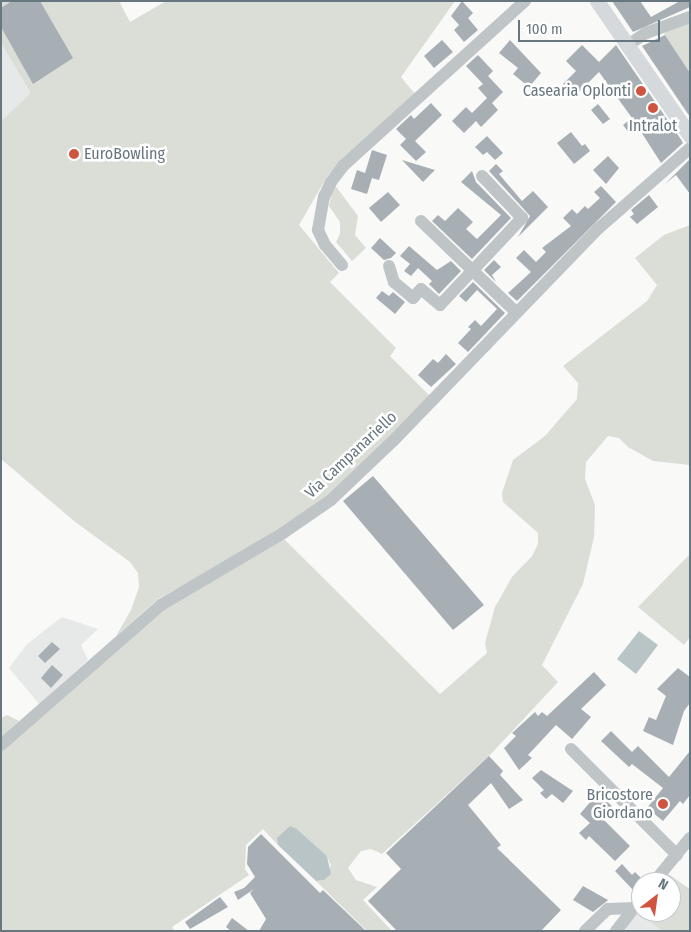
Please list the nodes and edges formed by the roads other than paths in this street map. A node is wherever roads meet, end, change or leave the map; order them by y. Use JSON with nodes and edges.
{"nodes":[{"id":1,"x":525,"y":1,"type":"edge"},
{"id":2,"x":597,"y":1,"type":"edge"},
{"id":3,"x":690,"y":17,"type":"edge"},
{"id":4,"x":628,"y":46,"type":"junction"},
{"id":5,"x":690,"y":136,"type":"edge"},
{"id":6,"x":690,"y":148,"type":"edge"},
{"id":7,"x":482,"y":176,"type":"dead end"},
{"id":8,"x":421,"y":221,"type":"dead end"},
{"id":9,"x":342,"y":265,"type":"dead end"},
{"id":10,"x":389,"y":266,"type":"dead end"},
{"id":11,"x":472,"y":270,"type":"junction"},
{"id":12,"x":516,"y":311,"type":"junction"},
{"id":13,"x":1,"y":745,"type":"edge"},
{"id":14,"x":572,"y":749,"type":"dead end"},
{"id":15,"x":690,"y":838,"type":"edge"},
{"id":16,"x":676,"y":854,"type":"junction"},
{"id":17,"x":662,"y":872,"type":"edge"},
{"id":18,"x":631,"y":905,"type":"edge"},
{"id":19,"x":631,"y":912,"type":"edge"},
{"id":20,"x":585,"y":931,"type":"edge"},
{"id":21,"x":616,"y":931,"type":"edge"}],
"edges":[{"from":1,"to":9,"type":"street"},
{"from":2,"to":4,"type":"main road"},
{"from":3,"to":4,"type":"street"},
{"from":4,"to":5,"type":"main road"},
{"from":6,"to":12,"type":"street","name":"Via Campanariello"},
{"from":7,"to":11,"type":"street"},
{"from":8,"to":11,"type":"street"},
{"from":10,"to":11,"type":"street"},
{"from":11,"to":12,"type":"street"},
{"from":12,"to":13,"type":"street","name":"Via Campanariello"},
{"from":14,"to":16,"type":"street"},
{"from":15,"to":16,"type":"street"},
{"from":16,"to":17,"type":"street"},
{"from":18,"to":20,"type":"street"},
{"from":19,"to":21,"type":"street"}]}
